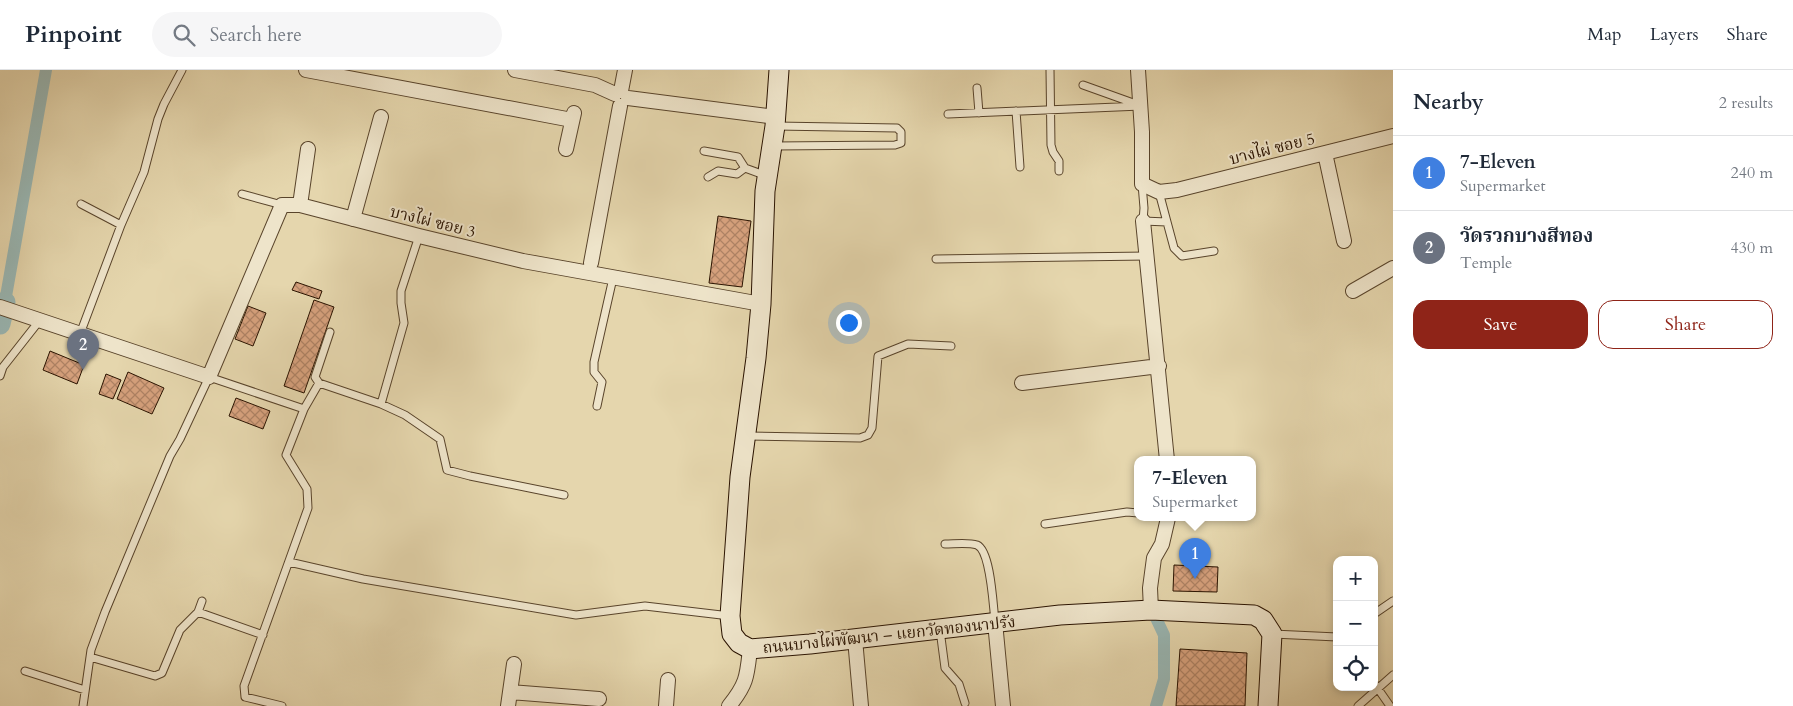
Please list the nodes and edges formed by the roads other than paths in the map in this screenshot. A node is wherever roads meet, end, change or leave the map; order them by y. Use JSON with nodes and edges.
{"nodes":[{"id":1,"x":182,"y":70,"type":"edge"},
{"id":2,"x":306,"y":70,"type":"edge"},
{"id":3,"x":516,"y":70,"type":"edge"},
{"id":4,"x":625,"y":70,"type":"edge"},
{"id":5,"x":779,"y":70,"type":"edge"},
{"id":6,"x":1050,"y":70,"type":"edge"},
{"id":7,"x":1138,"y":70,"type":"edge"},
{"id":8,"x":1083,"y":85,"type":"dead end"},
{"id":9,"x":977,"y":88,"type":"dead end"},
{"id":10,"x":621,"y":97,"type":"junction"},
{"id":11,"x":1141,"y":106,"type":"junction"},
{"id":12,"x":1052,"y":110,"type":"junction"},
{"id":13,"x":1016,"y":111,"type":"junction"},
{"id":14,"x":980,"y":113,"type":"junction"},
{"id":15,"x":948,"y":114,"type":"dead end"},
{"id":16,"x":381,"y":117,"type":"dead end"},
{"id":17,"x":776,"y":122,"type":"junction"},
{"id":18,"x":1392,"y":139,"type":"edge"},
{"id":19,"x":772,"y":146,"type":"junction"},
{"id":20,"x":308,"y":148,"type":"dead end"},
{"id":21,"x":566,"y":148,"type":"dead end"},
{"id":22,"x":704,"y":150,"type":"dead end"},
{"id":23,"x":1325,"y":153,"type":"junction"},
{"id":24,"x":745,"y":168,"type":"junction"},
{"id":25,"x":1020,"y":168,"type":"dead end"},
{"id":26,"x":1058,"y":171,"type":"dead end"},
{"id":27,"x":767,"y":176,"type":"junction"},
{"id":28,"x":708,"y":177,"type":"dead end"},
{"id":29,"x":1142,"y":184,"type":"junction"},
{"id":30,"x":1159,"y":192,"type":"junction"},
{"id":31,"x":242,"y":194,"type":"dead end"},
{"id":32,"x":81,"y":204,"type":"dead end"},
{"id":33,"x":282,"y":205,"type":"junction"},
{"id":34,"x":300,"y":205,"type":"junction"},
{"id":35,"x":353,"y":219,"type":"junction"},
{"id":36,"x":1143,"y":220,"type":"junction"},
{"id":37,"x":1166,"y":222,"type":"junction"},
{"id":38,"x":121,"y":225,"type":"junction"},
{"id":39,"x":419,"y":236,"type":"junction"},
{"id":40,"x":1344,"y":241,"type":"dead end"},
{"id":41,"x":1214,"y":251,"type":"dead end"},
{"id":42,"x":1147,"y":256,"type":"junction"},
{"id":43,"x":936,"y":259,"type":"dead end"},
{"id":44,"x":591,"y":263,"type":"dead end"},
{"id":45,"x":1393,"y":268,"type":"edge"},
{"id":46,"x":614,"y":278,"type":"junction"},
{"id":47,"x":1353,"y":291,"type":"dead end"},
{"id":48,"x":761,"y":304,"type":"junction"},
{"id":49,"x":6,"y":309,"type":"edge"},
{"id":50,"x":40,"y":320,"type":"junction"},
{"id":51,"x":330,"y":332,"type":"dead end"},
{"id":52,"x":80,"y":334,"type":"junction"},
{"id":53,"x":951,"y":346,"type":"dead end"},
{"id":54,"x":1159,"y":366,"type":"junction"},
{"id":55,"x":0,"y":376,"type":"edge"},
{"id":56,"x":209,"y":377,"type":"junction"},
{"id":57,"x":319,"y":383,"type":"junction"},
{"id":58,"x":1022,"y":383,"type":"dead end"},
{"id":59,"x":381,"y":404,"type":"junction"},
{"id":60,"x":597,"y":406,"type":"dead end"},
{"id":61,"x":304,"y":409,"type":"junction"},
{"id":62,"x":746,"y":436,"type":"junction"},
{"id":63,"x":1167,"y":456,"type":"edge"},
{"id":64,"x":564,"y":495,"type":"dead end"},
{"id":65,"x":1134,"y":513,"type":"edge"},
{"id":66,"x":1167,"y":521,"type":"edge"},
{"id":67,"x":1045,"y":524,"type":"dead end"},
{"id":68,"x":945,"y":544,"type":"dead end"},
{"id":69,"x":289,"y":562,"type":"junction"},
{"id":70,"x":202,"y":601,"type":"dead end"},
{"id":71,"x":1393,"y":601,"type":"edge"},
{"id":72,"x":1151,"y":610,"type":"junction"},
{"id":73,"x":1378,"y":611,"type":"edge"},
{"id":74,"x":198,"y":612,"type":"junction"},
{"id":75,"x":730,"y":616,"type":"junction"},
{"id":76,"x":996,"y":622,"type":"junction"},
{"id":77,"x":940,"y":629,"type":"junction"},
{"id":78,"x":1272,"y":634,"type":"junction"},
{"id":79,"x":263,"y":635,"type":"junction"},
{"id":80,"x":1333,"y":637,"type":"edge"},
{"id":81,"x":855,"y":639,"type":"junction"},
{"id":82,"x":750,"y":649,"type":"junction"},
{"id":83,"x":90,"y":657,"type":"junction"},
{"id":84,"x":514,"y":664,"type":"dead end"},
{"id":85,"x":25,"y":671,"type":"dead end"},
{"id":86,"x":1393,"y":675,"type":"edge"},
{"id":87,"x":668,"y":680,"type":"dead end"},
{"id":88,"x":1378,"y":684,"type":"edge"},
{"id":89,"x":1378,"y":688,"type":"edge"},
{"id":90,"x":85,"y":690,"type":"junction"},
{"id":91,"x":1371,"y":691,"type":"edge"},
{"id":92,"x":510,"y":692,"type":"junction"},
{"id":93,"x":599,"y":699,"type":"dead end"},
{"id":94,"x":965,"y":703,"type":"dead end"},
{"id":95,"x":83,"y":706,"type":"edge"},
{"id":96,"x":282,"y":706,"type":"edge"},
{"id":97,"x":508,"y":706,"type":"edge"},
{"id":98,"x":666,"y":706,"type":"edge"},
{"id":99,"x":729,"y":706,"type":"edge"},
{"id":100,"x":861,"y":706,"type":"edge"},
{"id":101,"x":1003,"y":706,"type":"edge"},
{"id":102,"x":1268,"y":706,"type":"edge"},
{"id":103,"x":1358,"y":706,"type":"edge"},
{"id":104,"x":1390,"y":706,"type":"edge"}],
"edges":[{"from":1,"to":38,"type":"lane"},
{"from":2,"to":21,"type":"street"},
{"from":3,"to":10,"type":"street"},
{"from":4,"to":10,"type":"street"},
{"from":5,"to":17,"type":"street","name":"ถนนบางไผ่พัฒนา – แยกวัดทองนาปรัง"},
{"from":6,"to":12,"type":"lane"},
{"from":7,"to":11,"type":"street"},
{"from":8,"to":11,"type":"lane"},
{"from":9,"to":14,"type":"lane"},
{"from":10,"to":17,"type":"street"},
{"from":10,"to":44,"type":"street"},
{"from":11,"to":12,"type":"lane"},
{"from":11,"to":29,"type":"street"},
{"from":12,"to":13,"type":"lane"},
{"from":12,"to":26,"type":"lane"},
{"from":13,"to":14,"type":"lane"},
{"from":13,"to":25,"type":"lane"},
{"from":14,"to":15,"type":"lane"},
{"from":16,"to":35,"type":"street"},
{"from":17,"to":19,"type":"street","name":"ถนนบางไผ่พัฒนา – แยกวัดทองนาปรัง"},
{"from":17,"to":19,"type":"lane"},
{"from":18,"to":23,"type":"street","name":"บางไผ่ ซอย 5"},
{"from":19,"to":27,"type":"street","name":"ถนนบางไผ่พัฒนา – แยกวัดทองนาปรัง"},
{"from":20,"to":34,"type":"street"},
{"from":22,"to":24,"type":"lane"},
{"from":23,"to":30,"type":"street","name":"บางไผ่ ซอย 5"},
{"from":23,"to":40,"type":"street"},
{"from":24,"to":27,"type":"lane"},
{"from":24,"to":28,"type":"lane"},
{"from":27,"to":48,"type":"street","name":"ถนนบางไผ่พัฒนา – แยกวัดทองนาปรัง"},
{"from":29,"to":30,"type":"street"},
{"from":29,"to":36,"type":"lane"},
{"from":30,"to":37,"type":"lane"},
{"from":31,"to":33,"type":"lane"},
{"from":32,"to":38,"type":"lane"},
{"from":33,"to":34,"type":"street","name":"บางไผ่ ซอย 3"},
{"from":33,"to":56,"type":"street"},
{"from":34,"to":35,"type":"street","name":"บางไผ่ ซอย 3"},
{"from":35,"to":39,"type":"street","name":"บางไผ่ ซอย 3"},
{"from":36,"to":37,"type":"lane"},
{"from":36,"to":42,"type":"street"},
{"from":37,"to":41,"type":"lane"},
{"from":38,"to":52,"type":"lane"},
{"from":39,"to":46,"type":"street","name":"บางไผ่ ซอย 3"},
{"from":39,"to":59,"type":"lane"},
{"from":42,"to":43,"type":"lane"},
{"from":42,"to":54,"type":"street"},
{"from":45,"to":47,"type":"street"},
{"from":46,"to":48,"type":"street","name":"บางไผ่ ซอย 3"},
{"from":46,"to":60,"type":"lane"},
{"from":48,"to":62,"type":"street","name":"ถนนบางไผ่พัฒนา – แยกวัดทองนาปรัง"},
{"from":49,"to":50,"type":"street"},
{"from":50,"to":52,"type":"street"},
{"from":50,"to":55,"type":"lane"},
{"from":51,"to":57,"type":"lane"},
{"from":52,"to":56,"type":"street"},
{"from":53,"to":62,"type":"lane"},
{"from":54,"to":58,"type":"street"},
{"from":54,"to":63,"type":"street"},
{"from":56,"to":61,"type":"lane"},
{"from":56,"to":83,"type":"lane"},
{"from":57,"to":59,"type":"lane"},
{"from":57,"to":61,"type":"lane"},
{"from":59,"to":64,"type":"lane"},
{"from":61,"to":69,"type":"lane"},
{"from":62,"to":75,"type":"street","name":"ถนนบางไผ่พัฒนา – แยกวัดทองนาปรัง"},
{"from":65,"to":67,"type":"lane"},
{"from":66,"to":72,"type":"street"},
{"from":68,"to":76,"type":"lane"},
{"from":69,"to":75,"type":"lane"},
{"from":69,"to":79,"type":"lane"},
{"from":70,"to":74,"type":"lane"},
{"from":71,"to":73,"type":"lane"},
{"from":72,"to":76,"type":"street","name":"ถนนบางไผ่พัฒนา – แยกวัดทองนาปรัง"},
{"from":72,"to":78,"type":"street","name":"ถนนบางไผ่พัฒนา – แยกวัดทองนาปรัง"},
{"from":74,"to":79,"type":"lane"},
{"from":74,"to":83,"type":"lane"},
{"from":75,"to":82,"type":"street","name":"ถนนบางไผ่พัฒนา – แยกวัดทองนาปรัง"},
{"from":76,"to":77,"type":"street","name":"ถนนบางไผ่พัฒนา – แยกวัดทองนาปรัง"},
{"from":76,"to":101,"type":"street"},
{"from":77,"to":81,"type":"street","name":"ถนนบางไผ่พัฒนา – แยกวัดทองนาปรัง"},
{"from":77,"to":94,"type":"lane"},
{"from":78,"to":80,"type":"lane"},
{"from":78,"to":102,"type":"street"},
{"from":79,"to":96,"type":"lane"},
{"from":81,"to":82,"type":"street","name":"ถนนบางไผ่พัฒนา – แยกวัดทองนาปรัง"},
{"from":81,"to":100,"type":"street"},
{"from":82,"to":99,"type":"street"},
{"from":83,"to":90,"type":"lane"},
{"from":84,"to":92,"type":"street"},
{"from":85,"to":90,"type":"lane"},
{"from":86,"to":88,"type":"lane"},
{"from":87,"to":98,"type":"street"},
{"from":89,"to":104,"type":"lane"},
{"from":90,"to":95,"type":"lane"},
{"from":91,"to":103,"type":"lane"},
{"from":92,"to":93,"type":"street"},
{"from":92,"to":97,"type":"street"}]}
